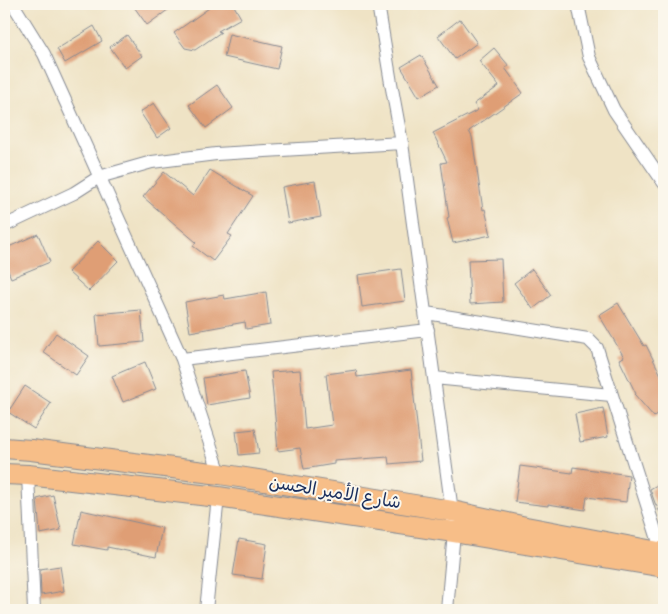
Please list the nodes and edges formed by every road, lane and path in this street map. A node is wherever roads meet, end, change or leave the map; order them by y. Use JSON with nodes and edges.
{"nodes":[{"id":1,"x":13,"y":4,"type":"edge"},
{"id":2,"x":378,"y":4,"type":"edge"},
{"id":3,"x":578,"y":4,"type":"edge"},
{"id":4,"x":402,"y":143,"type":"junction"},
{"id":5,"x":99,"y":177,"type":"junction"},
{"id":6,"x":664,"y":183,"type":"edge"},
{"id":7,"x":4,"y":226,"type":"edge"},
{"id":8,"x":426,"y":313,"type":"junction"},
{"id":9,"x":428,"y":330,"type":"junction"},
{"id":10,"x":182,"y":359,"type":"junction"},
{"id":11,"x":434,"y":378,"type":"junction"},
{"id":12,"x":612,"y":395,"type":"junction"},
{"id":13,"x":4,"y":448,"type":"edge"},
{"id":14,"x":4,"y":474,"type":"edge"},
{"id":15,"x":28,"y":474,"type":"junction"},
{"id":16,"x":220,"y":474,"type":"junction"},
{"id":17,"x":218,"y":497,"type":"junction"},
{"id":18,"x":452,"y":511,"type":"junction"},
{"id":19,"x":454,"y":532,"type":"junction"},
{"id":20,"x":663,"y":557,"type":"edge"},
{"id":21,"x":34,"y":610,"type":"edge"},
{"id":22,"x":206,"y":610,"type":"edge"},
{"id":23,"x":447,"y":610,"type":"edge"}],
"edges":[{"from":1,"to":5,"type":"street"},
{"from":2,"to":4,"type":"street"},
{"from":3,"to":6,"type":"street"},
{"from":4,"to":5,"type":"street"},
{"from":4,"to":8,"type":"street"},
{"from":5,"to":7,"type":"street"},
{"from":5,"to":10,"type":"street"},
{"from":8,"to":9,"type":"street"},
{"from":8,"to":12,"type":"street"},
{"from":9,"to":10,"type":"street"},
{"from":9,"to":11,"type":"street"},
{"from":10,"to":16,"type":"street"},
{"from":11,"to":12,"type":"street"},
{"from":11,"to":18,"type":"street"},
{"from":12,"to":20,"type":"street"},
{"from":13,"to":16,"type":"main road","name":"شارع الأمير الحسن"},
{"from":14,"to":15,"type":"main road","name":"شارع الأمير الحسن"},
{"from":15,"to":17,"type":"main road","name":"شارع الأمير الحسن"},
{"from":15,"to":21,"type":"street"},
{"from":16,"to":18,"type":"main road","name":"شارع الأمير الحسن"},
{"from":17,"to":19,"type":"main road","name":"شارع الأمير الحسن"},
{"from":17,"to":22,"type":"street"},
{"from":18,"to":19,"type":"street"},
{"from":18,"to":20,"type":"main road","name":"شارع الأمير الحسن"},
{"from":19,"to":20,"type":"main road","name":"شارع الأمير الحسن"},
{"from":19,"to":23,"type":"street"}]}
